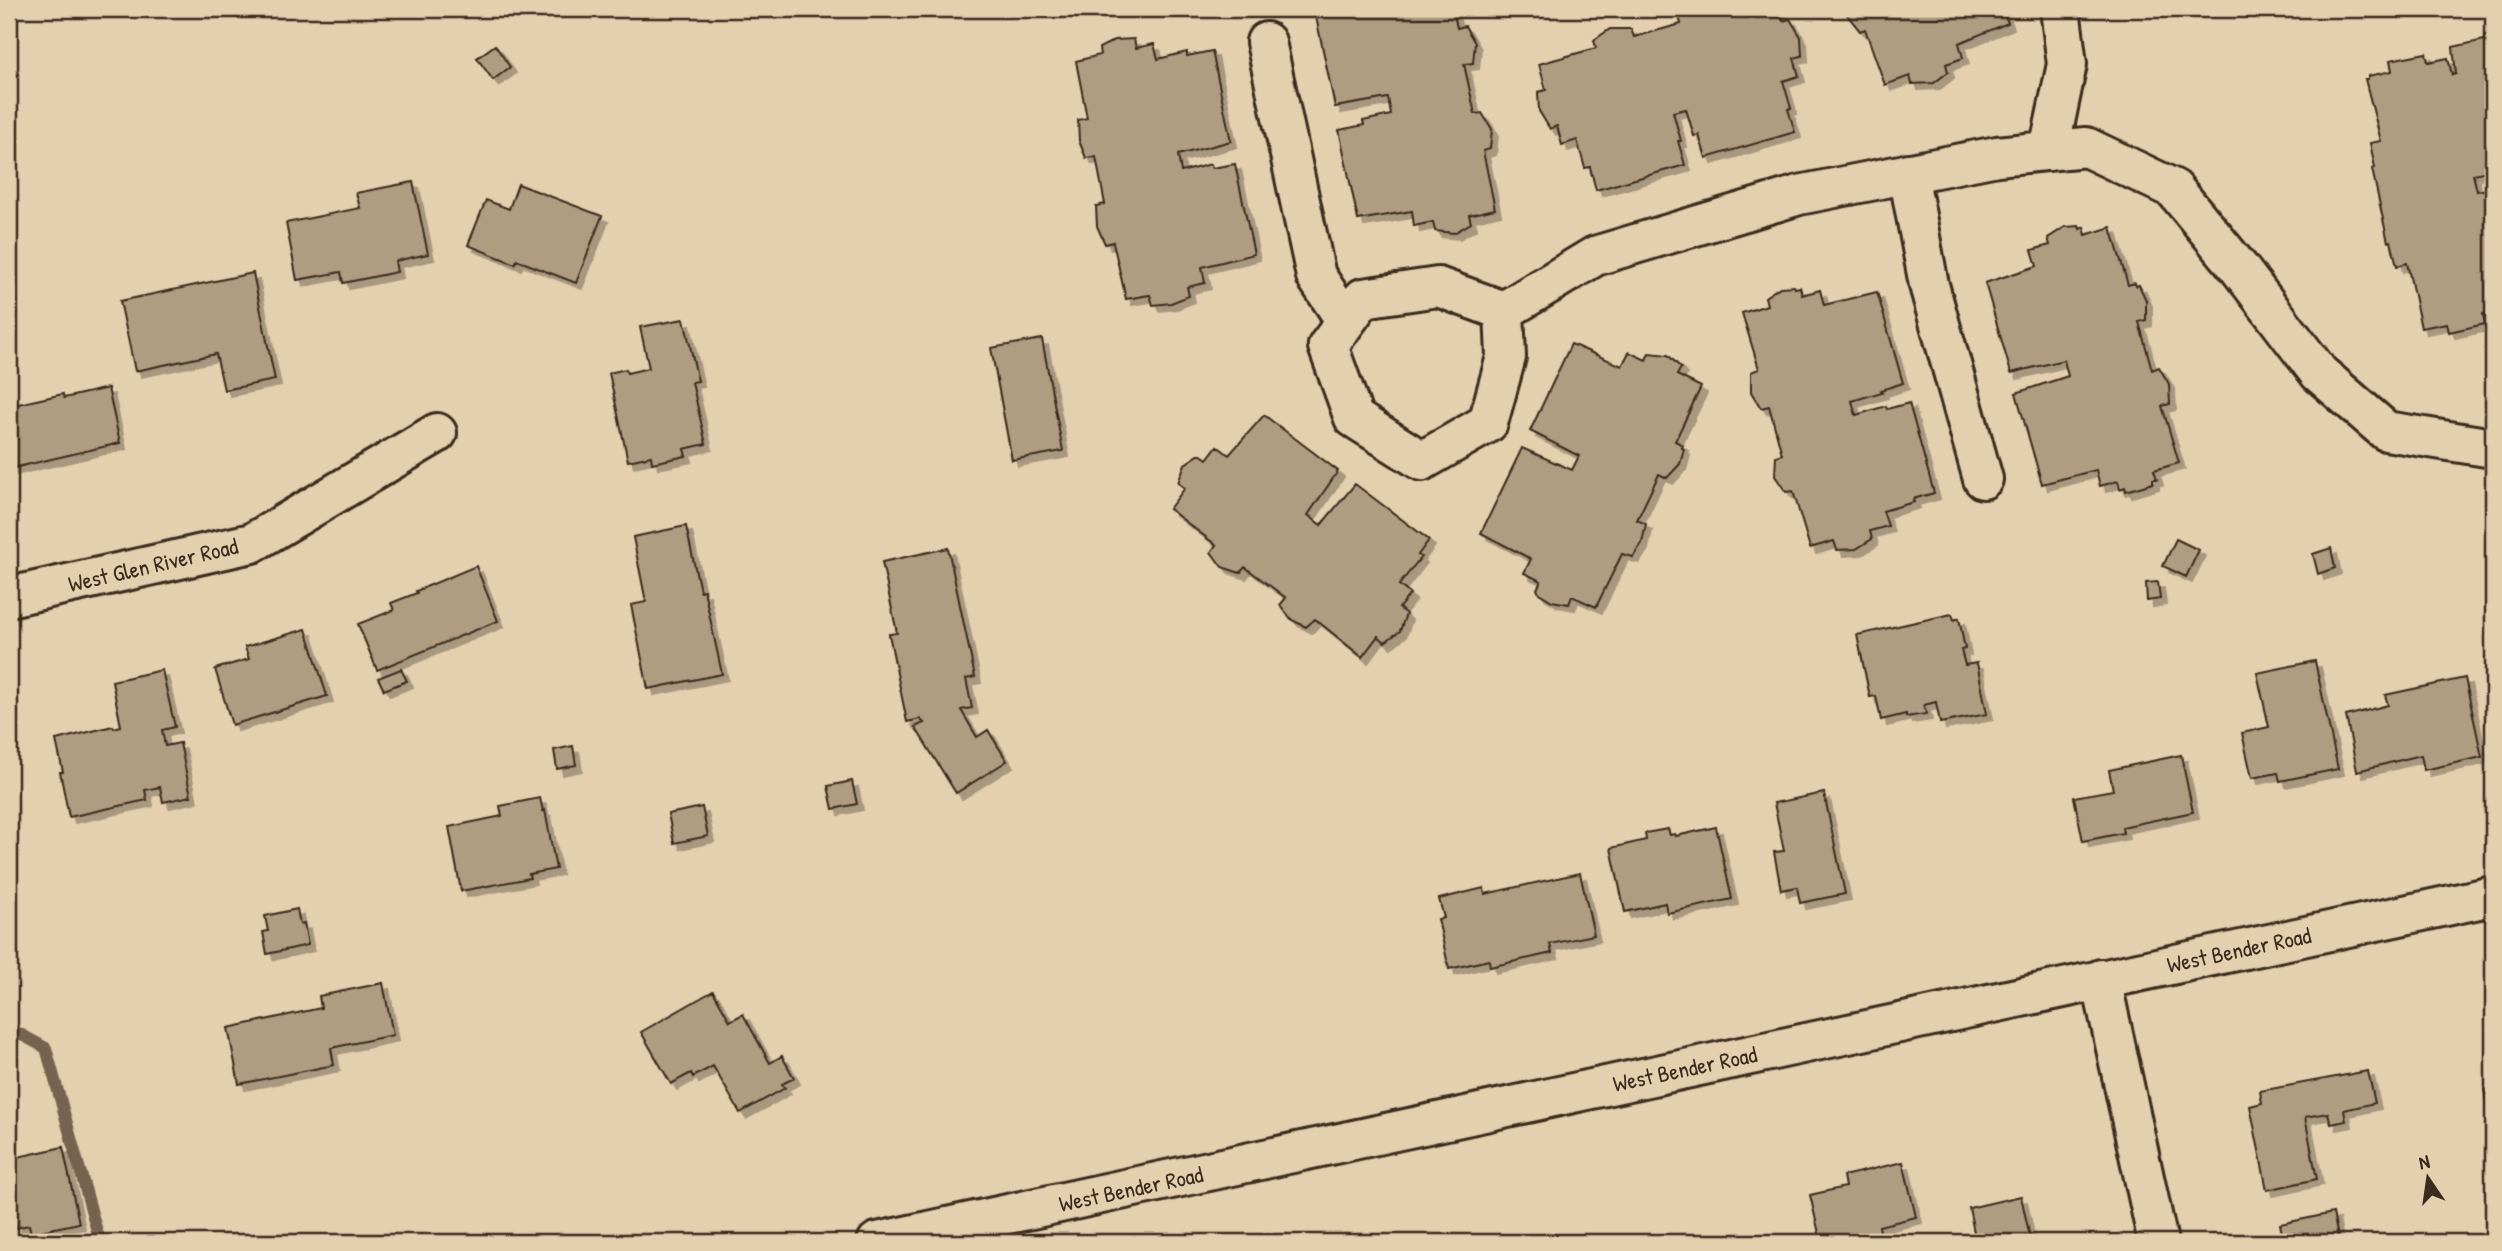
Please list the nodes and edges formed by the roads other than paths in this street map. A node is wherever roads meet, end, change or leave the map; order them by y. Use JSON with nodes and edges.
{"nodes":[{"id":1,"x":2060,"y":9,"type":"edge"},
{"id":2,"x":1266,"y":42,"type":"dead end"},
{"id":3,"x":2049,"y":151,"type":"junction"},
{"id":4,"x":1908,"y":173,"type":"junction"},
{"id":5,"x":1504,"y":311,"type":"junction"},
{"id":6,"x":1346,"y":321,"type":"junction"},
{"id":7,"x":437,"y":433,"type":"dead end"},
{"id":8,"x":2493,"y":448,"type":"edge"},
{"id":9,"x":1983,"y":479,"type":"dead end"},
{"id":10,"x":9,"y":597,"type":"edge"},
{"id":11,"x":2493,"y":896,"type":"edge"},
{"id":12,"x":2101,"y":979,"type":"junction"},
{"id":13,"x":877,"y":1242,"type":"edge"},
{"id":14,"x":2158,"y":1242,"type":"edge"}],
"edges":[{"from":1,"to":3,"type":"street"},
{"from":2,"to":6,"type":"street"},
{"from":3,"to":4,"type":"street"},
{"from":3,"to":8,"type":"street"},
{"from":4,"to":5,"type":"street"},
{"from":4,"to":9,"type":"street"},
{"from":5,"to":6,"type":"street"},
{"from":5,"to":6,"type":"street"},
{"from":7,"to":10,"type":"street","name":"West Glen River Road"},
{"from":11,"to":12,"type":"street","name":"West Bender Road"},
{"from":12,"to":13,"type":"street","name":"West Bender Road"},
{"from":12,"to":14,"type":"street"}]}
